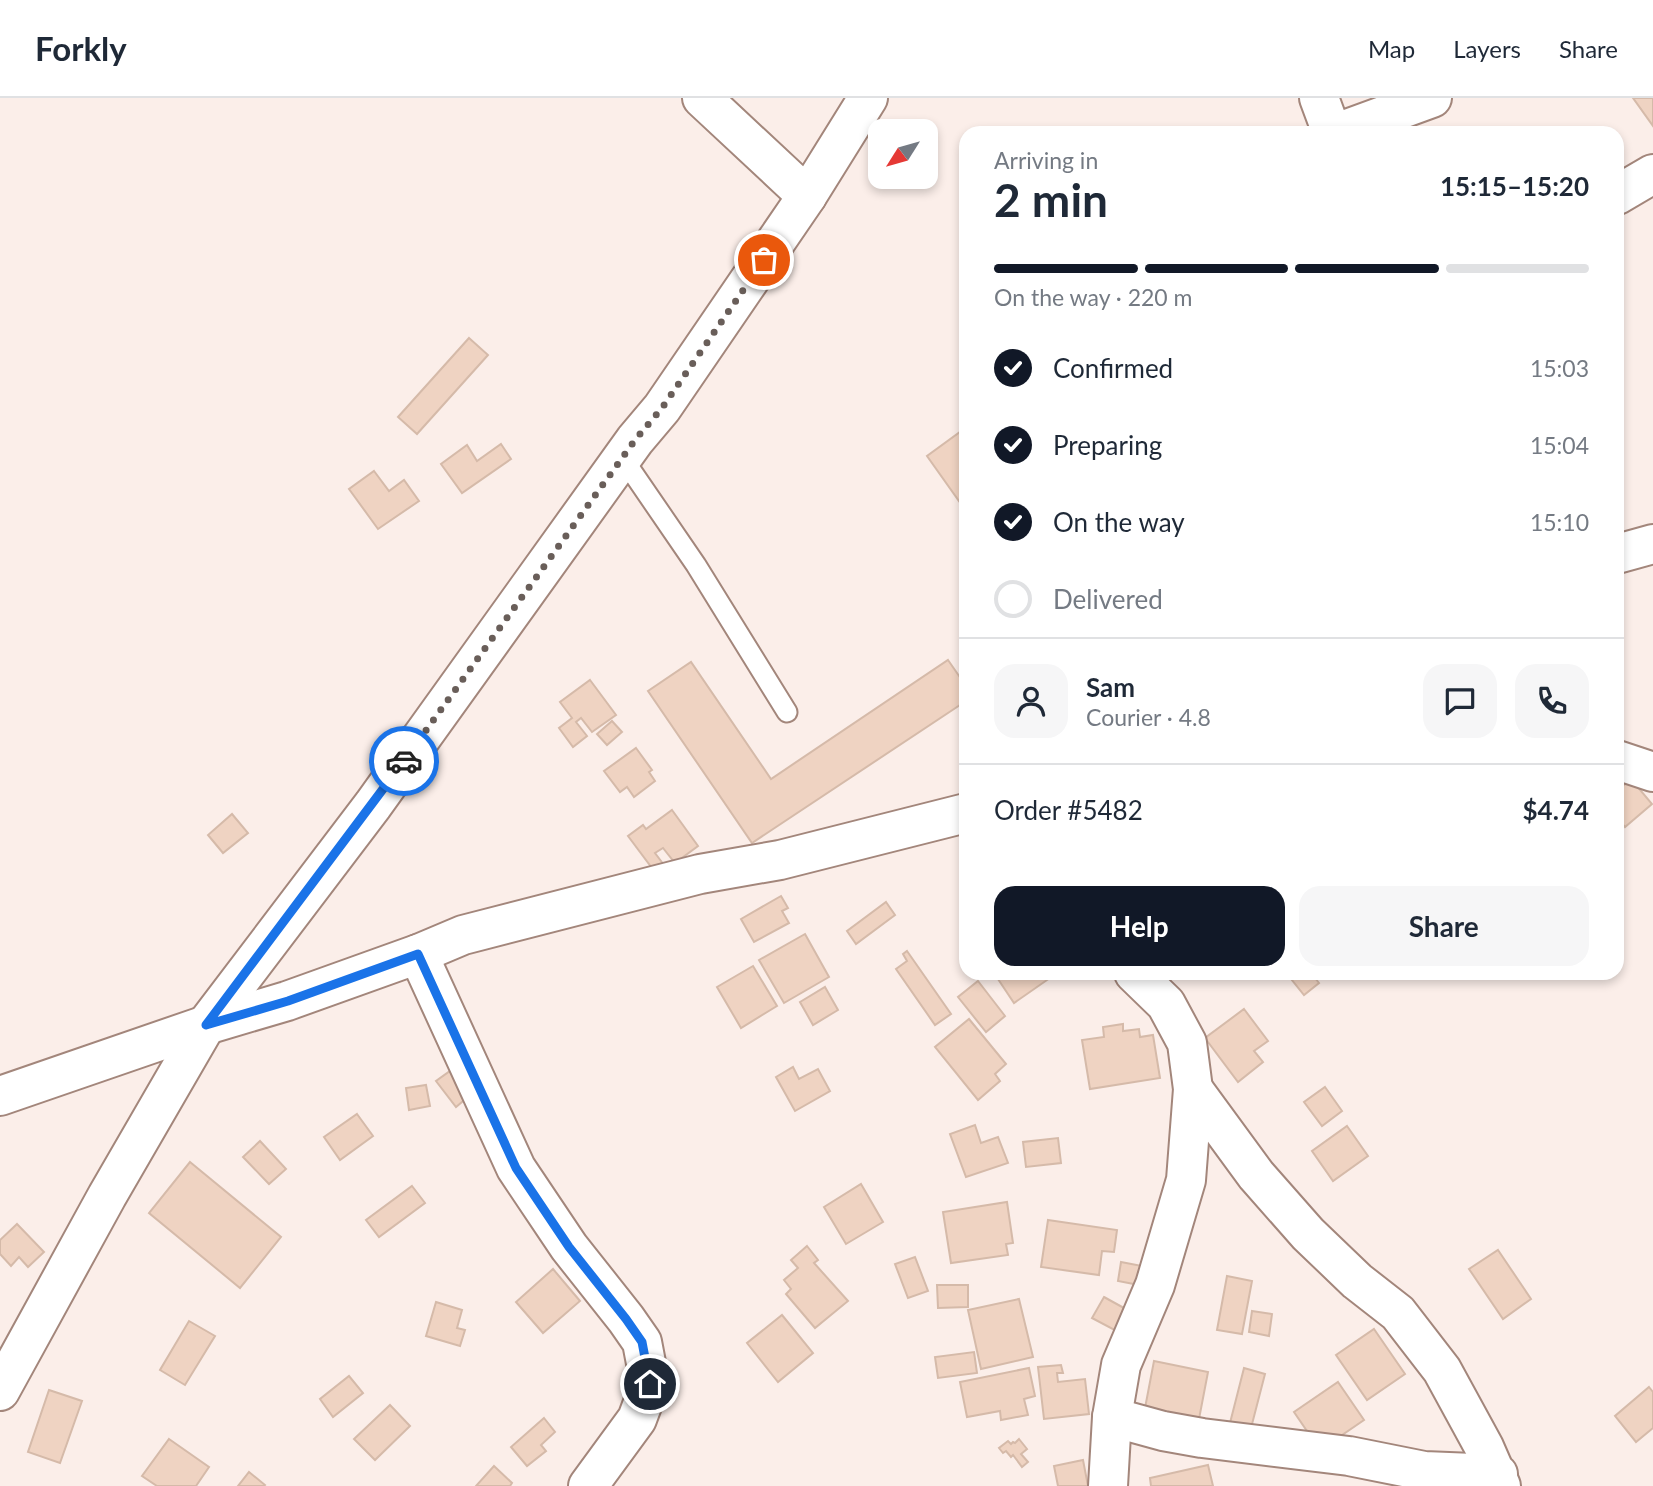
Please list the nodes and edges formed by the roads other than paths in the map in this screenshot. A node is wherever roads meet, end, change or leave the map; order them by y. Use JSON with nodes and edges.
{"nodes":[{"id":1,"x":702,"y":98,"type":"edge"},
{"id":2,"x":868,"y":98,"type":"edge"},
{"id":3,"x":1319,"y":98,"type":"edge"},
{"id":4,"x":1432,"y":98,"type":"edge"},
{"id":5,"x":1331,"y":126,"type":"edge"},
{"id":6,"x":1354,"y":126,"type":"edge"},
{"id":7,"x":1653,"y":173,"type":"edge"},
{"id":8,"x":1624,"y":191,"type":"edge"},
{"id":9,"x":807,"y":197,"type":"junction"},
{"id":10,"x":622,"y":457,"type":"junction"},
{"id":11,"x":1653,"y":544,"type":"edge"},
{"id":12,"x":1624,"y":552,"type":"edge"},
{"id":13,"x":787,"y":712,"type":"dead end"},
{"id":14,"x":1624,"y":762,"type":"edge"},
{"id":15,"x":1653,"y":772,"type":"edge"},
{"id":16,"x":959,"y":815,"type":"edge"},
{"id":17,"x":418,"y":954,"type":"junction"},
{"id":18,"x":1141,"y":980,"type":"edge"},
{"id":19,"x":206,"y":1025,"type":"junction"},
{"id":20,"x":1193,"y":1089,"type":"junction"},
{"id":21,"x":0,"y":1096,"type":"edge"},
{"id":22,"x":0,"y":1391,"type":"edge"},
{"id":23,"x":1112,"y":1417,"type":"junction"},
{"id":24,"x":1499,"y":1480,"type":"edge"},
{"id":25,"x":587,"y":1486,"type":"edge"},
{"id":26,"x":1108,"y":1486,"type":"edge"}],
"edges":[{"from":1,"to":9,"type":"street"},
{"from":2,"to":9,"type":"street"},
{"from":3,"to":5,"type":"street"},
{"from":4,"to":6,"type":"street"},
{"from":7,"to":8,"type":"street"},
{"from":9,"to":10,"type":"street"},
{"from":10,"to":13,"type":"lane"},
{"from":10,"to":19,"type":"street"},
{"from":11,"to":12,"type":"street"},
{"from":14,"to":15,"type":"street"},
{"from":16,"to":17,"type":"street"},
{"from":17,"to":19,"type":"street"},
{"from":17,"to":25,"type":"street"},
{"from":18,"to":20,"type":"street"},
{"from":19,"to":21,"type":"street"},
{"from":19,"to":22,"type":"street"},
{"from":20,"to":23,"type":"street"},
{"from":20,"to":24,"type":"street"},
{"from":23,"to":24,"type":"street"},
{"from":23,"to":26,"type":"street"}]}
